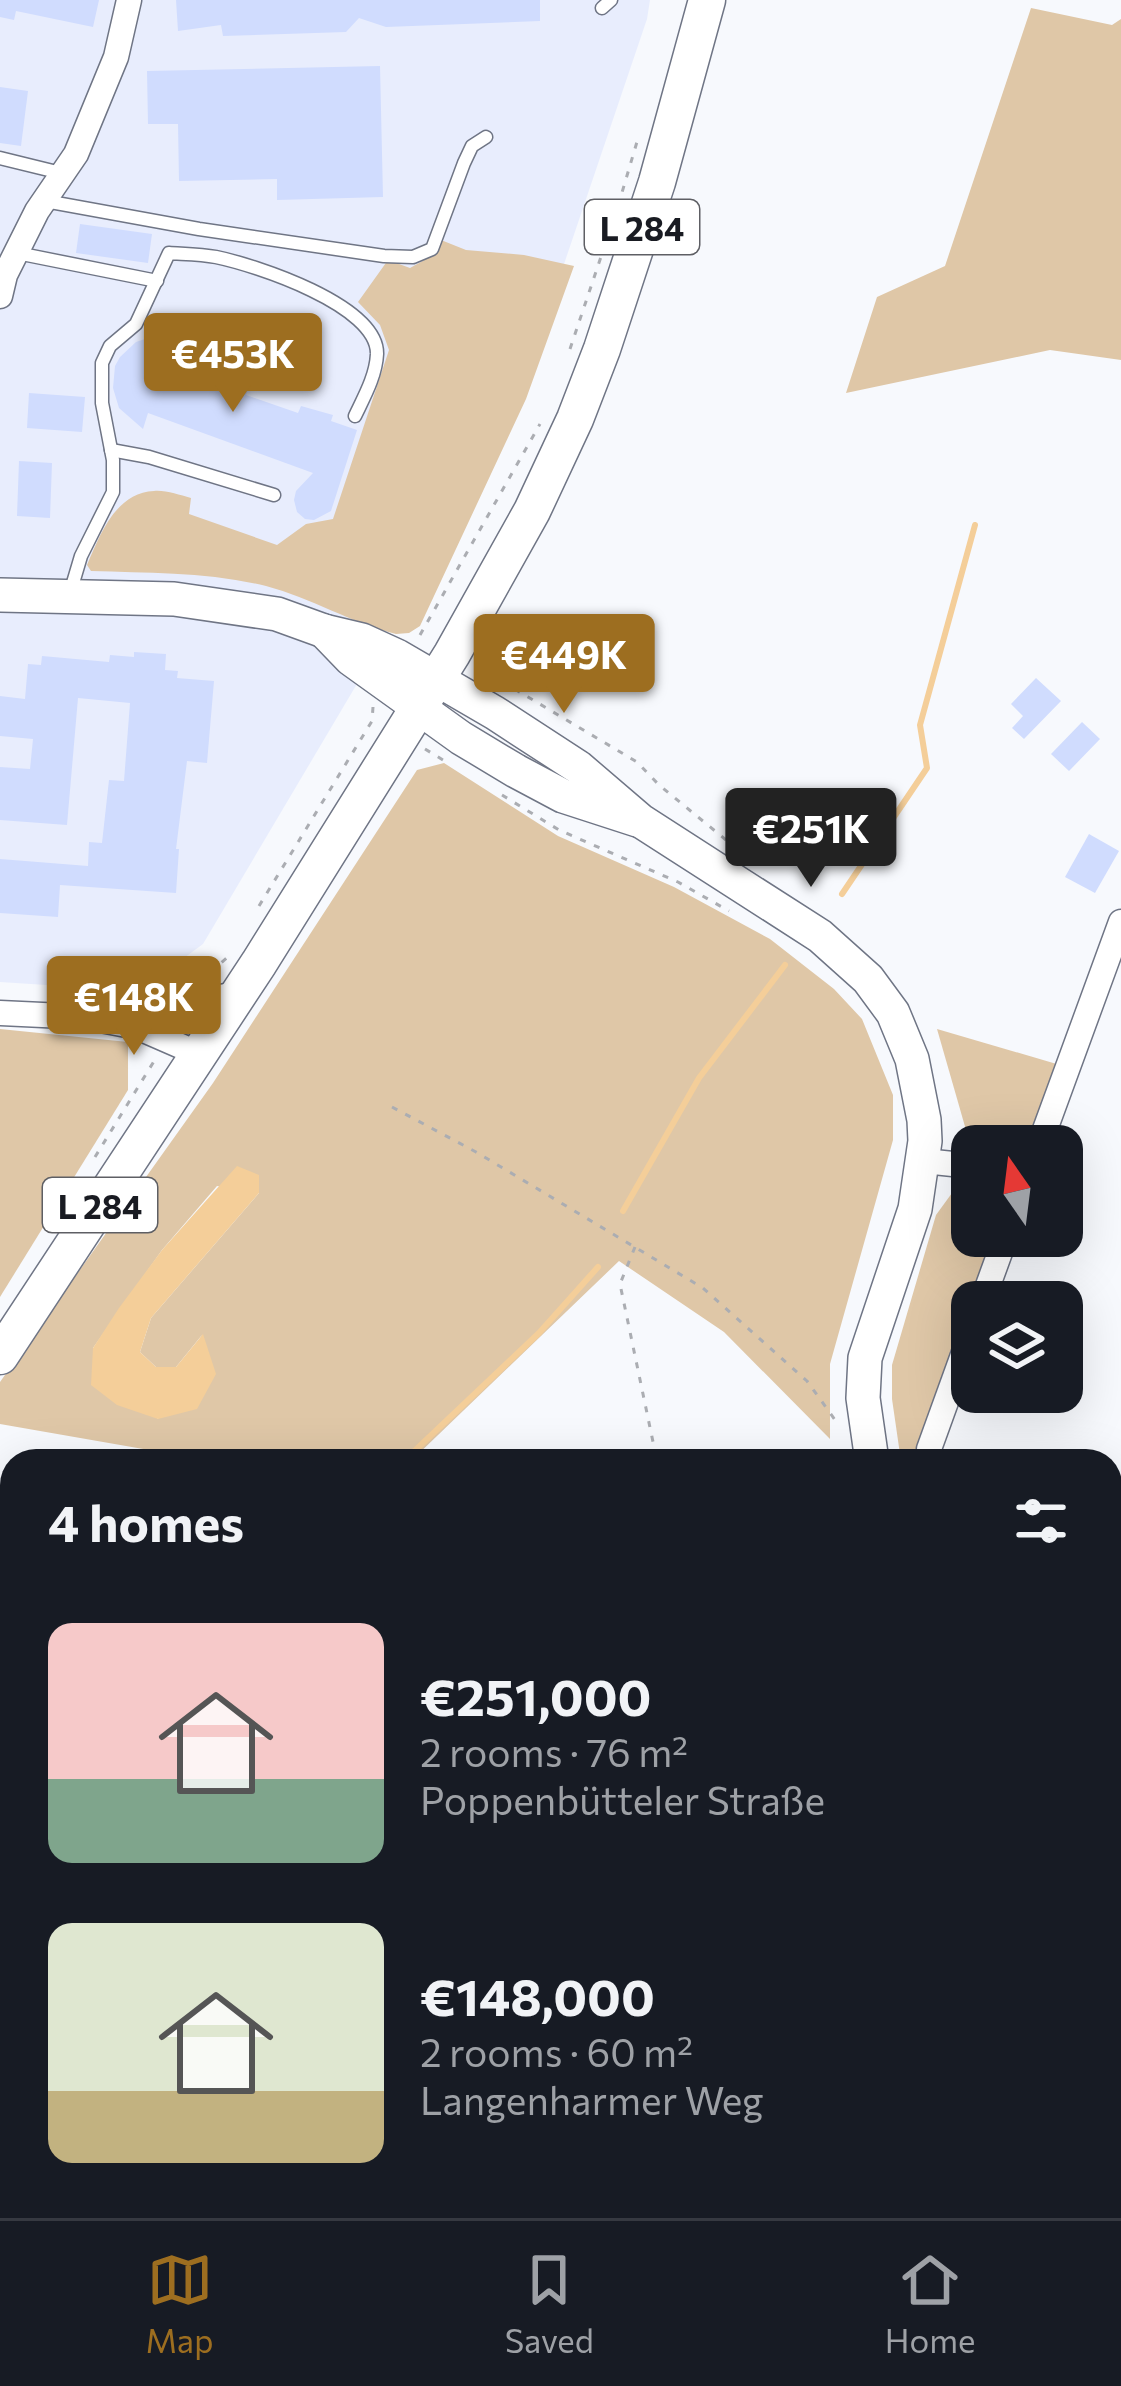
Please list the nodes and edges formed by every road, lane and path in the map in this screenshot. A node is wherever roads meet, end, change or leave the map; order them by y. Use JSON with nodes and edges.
{"nodes":[{"id":1,"x":129,"y":0,"type":"edge"},
{"id":2,"x":707,"y":0,"type":"edge"},
{"id":3,"x":643,"y":123,"type":"dead end"},
{"id":4,"x":486,"y":137,"type":"dead end"},
{"id":5,"x":0,"y":158,"type":"edge"},
{"id":6,"x":62,"y":173,"type":"junction"},
{"id":7,"x":44,"y":201,"type":"junction"},
{"id":8,"x":16,"y":253,"type":"junction"},
{"id":9,"x":157,"y":281,"type":"junction"},
{"id":10,"x":0,"y":296,"type":"edge"},
{"id":11,"x":567,"y":358,"type":"dead end"},
{"id":12,"x":355,"y":416,"type":"dead end"},
{"id":13,"x":542,"y":421,"type":"dead end"},
{"id":14,"x":111,"y":451,"type":"junction"},
{"id":15,"x":274,"y":495,"type":"dead end"},
{"id":16,"x":0,"y":595,"type":"edge"},
{"id":17,"x":69,"y":597,"type":"junction"},
{"id":18,"x":389,"y":668,"type":"junction"},
{"id":19,"x":419,"y":706,"type":"junction"},
{"id":20,"x":445,"y":761,"type":"dead end"},
{"id":21,"x":502,"y":796,"type":"dead end"},
{"id":22,"x":254,"y":916,"type":"dead end"},
{"id":23,"x":742,"y":917,"type":"dead end"},
{"id":24,"x":1121,"y":922,"type":"edge"},
{"id":25,"x":230,"y":955,"type":"dead end"},
{"id":26,"x":240,"y":993,"type":"junction"},
{"id":27,"x":179,"y":1003,"type":"junction"},
{"id":28,"x":0,"y":1013,"type":"edge"},
{"id":29,"x":85,"y":1017,"type":"junction"},
{"id":30,"x":199,"y":1054,"type":"junction"},
{"id":31,"x":392,"y":1107,"type":"dead end"},
{"id":32,"x":1047,"y":1125,"type":"edge"},
{"id":33,"x":924,"y":1161,"type":"junction"},
{"id":34,"x":951,"y":1164,"type":"edge"},
{"id":35,"x":635,"y":1245,"type":"junction"},
{"id":36,"x":0,"y":1356,"type":"edge"},
{"id":37,"x":951,"y":1388,"type":"edge"},
{"id":38,"x":870,"y":1448,"type":"edge"},
{"id":39,"x":654,"y":1449,"type":"edge"},
{"id":40,"x":929,"y":1449,"type":"dead end"}],
"edges":[{"from":1,"to":6,"type":"street"},
{"from":2,"to":19,"type":"main road","number":"L 284"},
{"from":3,"to":11,"type":"path"},
{"from":4,"to":7,"type":"lane"},
{"from":5,"to":6,"type":"lane"},
{"from":6,"to":7,"type":"street"},
{"from":7,"to":8,"type":"street"},
{"from":8,"to":9,"type":"lane"},
{"from":8,"to":10,"type":"street"},
{"from":9,"to":12,"type":"lane"},
{"from":9,"to":14,"type":"lane"},
{"from":13,"to":18,"type":"path"},
{"from":14,"to":15,"type":"lane"},
{"from":14,"to":17,"type":"lane"},
{"from":16,"to":17,"type":"main road"},
{"from":17,"to":18,"type":"main road"},
{"from":18,"to":19,"type":"main road"},
{"from":18,"to":22,"type":"path"},
{"from":19,"to":20,"type":"path"},
{"from":19,"to":26,"type":"main road","number":"L 284"},
{"from":19,"to":33,"type":"main road"},
{"from":21,"to":23,"type":"path"},
{"from":24,"to":32,"type":"street"},
{"from":25,"to":27,"type":"path"},
{"from":26,"to":27,"type":"street"},
{"from":26,"to":30,"type":"main road","number":"L 284"},
{"from":27,"to":29,"type":"street"},
{"from":28,"to":29,"type":"street"},
{"from":29,"to":30,"type":"street"},
{"from":30,"to":36,"type":"main road","number":"L 284"},
{"from":31,"to":35,"type":"path"},
{"from":33,"to":34,"type":"street"},
{"from":33,"to":38,"type":"main road"},
{"from":35,"to":38,"type":"path"},
{"from":35,"to":39,"type":"path"},
{"from":37,"to":40,"type":"street"}]}
